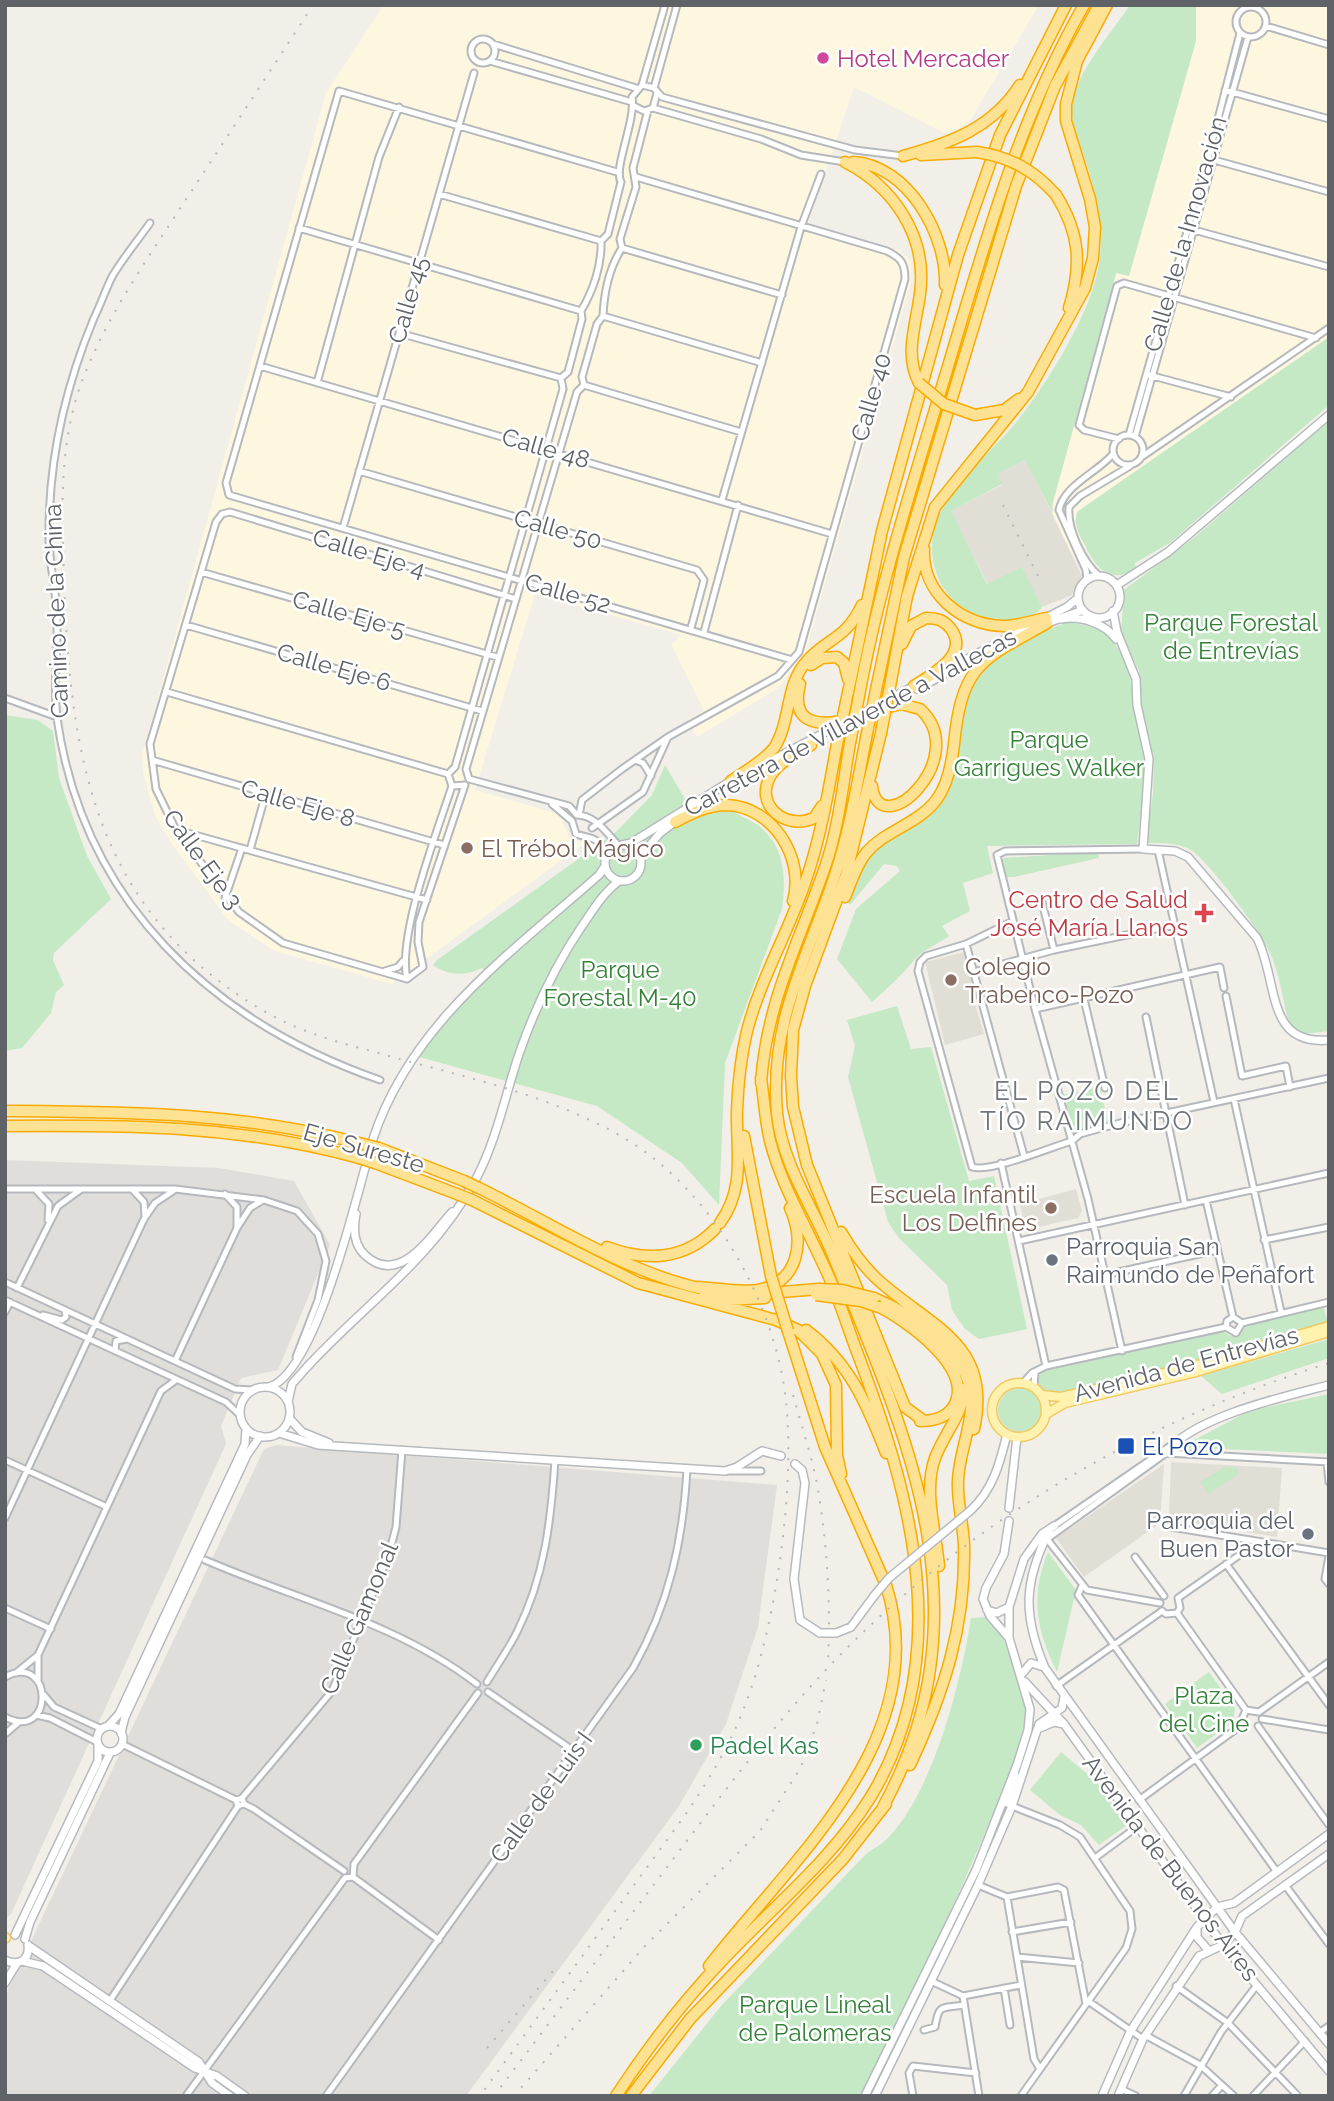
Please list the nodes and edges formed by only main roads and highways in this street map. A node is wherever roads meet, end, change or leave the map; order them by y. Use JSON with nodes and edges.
{"nodes":[{"id":1,"x":1066,"y":5,"type":"edge"},
{"id":2,"x":1084,"y":5,"type":"edge"},
{"id":3,"x":1099,"y":5,"type":"edge"},
{"id":4,"x":1107,"y":5,"type":"edge"},
{"id":5,"x":1052,"y":34,"type":"junction"},
{"id":6,"x":945,"y":296,"type":"junction"},
{"id":7,"x":1063,"y":332,"type":"junction"},
{"id":8,"x":1028,"y":392,"type":"junction"},
{"id":9,"x":1329,"y":415,"type":"edge"},
{"id":10,"x":925,"y":532,"type":"junction"},
{"id":11,"x":1117,"y":585,"type":"junction"},
{"id":12,"x":870,"y":588,"type":"junction"},
{"id":13,"x":1078,"y":598,"type":"junction"},
{"id":14,"x":1083,"y":610,"type":"junction"},
{"id":15,"x":1114,"y":611,"type":"junction"},
{"id":16,"x":1101,"y":617,"type":"junction"},
{"id":17,"x":1047,"y":620,"type":"junction"},
{"id":18,"x":1117,"y":632,"type":"junction"},
{"id":19,"x":1129,"y":657,"type":"junction"},
{"id":20,"x":893,"y":667,"type":"junction"},
{"id":21,"x":914,"y":686,"type":"junction"},
{"id":22,"x":851,"y":697,"type":"junction"},
{"id":23,"x":877,"y":710,"type":"junction"},
{"id":24,"x":851,"y":719,"type":"junction"},
{"id":25,"x":811,"y":745,"type":"junction"},
{"id":26,"x":833,"y":769,"type":"junction"},
{"id":27,"x":872,"y":775,"type":"junction"},
{"id":28,"x":731,"y":781,"type":"junction"},
{"id":29,"x":675,"y":822,"type":"junction"},
{"id":30,"x":620,"y":845,"type":"junction"},
{"id":31,"x":640,"y":858,"type":"junction"},
{"id":32,"x":605,"y":862,"type":"junction"},
{"id":33,"x":619,"y":881,"type":"junction"},
{"id":34,"x":781,"y":944,"type":"junction"},
{"id":35,"x":805,"y":986,"type":"junction"},
{"id":36,"x":1329,"y":1040,"type":"edge"},
{"id":37,"x":761,"y":1078,"type":"junction"},
{"id":38,"x":740,"y":1086,"type":"junction"},
{"id":39,"x":5,"y":1111,"type":"edge"},
{"id":40,"x":5,"y":1126,"type":"edge"},
{"id":41,"x":376,"y":1144,"type":"junction"},
{"id":42,"x":368,"y":1168,"type":"junction"},
{"id":43,"x":817,"y":1189,"type":"junction"},
{"id":44,"x":459,"y":1199,"type":"junction"},
{"id":45,"x":552,"y":1224,"type":"junction"},
{"id":46,"x":600,"y":1264,"type":"junction"},
{"id":47,"x":698,"y":1287,"type":"junction"},
{"id":48,"x":817,"y":1292,"type":"junction"},
{"id":49,"x":877,"y":1303,"type":"junction"},
{"id":50,"x":719,"y":1306,"type":"junction"},
{"id":51,"x":1329,"y":1326,"type":"edge"},
{"id":52,"x":1329,"y":1332,"type":"edge"},
{"id":53,"x":936,"y":1338,"type":"junction"},
{"id":54,"x":868,"y":1344,"type":"junction"},
{"id":55,"x":1329,"y":1385,"type":"edge"},
{"id":56,"x":269,"y":1387,"type":"junction"},
{"id":57,"x":1042,"y":1395,"type":"junction"},
{"id":58,"x":288,"y":1402,"type":"junction"},
{"id":59,"x":1046,"y":1414,"type":"junction"},
{"id":60,"x":289,"y":1418,"type":"junction"},
{"id":61,"x":924,"y":1422,"type":"junction"},
{"id":62,"x":246,"y":1428,"type":"junction"},
{"id":63,"x":279,"y":1433,"type":"junction"},
{"id":64,"x":1007,"y":1434,"type":"junction"},
{"id":65,"x":260,"y":1436,"type":"junction"},
{"id":66,"x":1017,"y":1437,"type":"junction"},
{"id":67,"x":337,"y":1446,"type":"junction"},
{"id":68,"x":1166,"y":1453,"type":"road end"},
{"id":69,"x":781,"y":1456,"type":"dead end"},
{"id":70,"x":795,"y":1464,"type":"dead end"},
{"id":71,"x":959,"y":1498,"type":"junction"},
{"id":72,"x":908,"y":1508,"type":"junction"},
{"id":73,"x":1009,"y":1508,"type":"dead end"},
{"id":74,"x":853,"y":1511,"type":"junction"},
{"id":75,"x":1009,"y":1521,"type":"dead end"},
{"id":76,"x":1013,"y":1587,"type":"junction"},
{"id":77,"x":1028,"y":1590,"type":"junction"},
{"id":78,"x":1009,"y":1607,"type":"junction"},
{"id":79,"x":987,"y":1610,"type":"junction"},
{"id":80,"x":936,"y":1625,"type":"junction"},
{"id":81,"x":1009,"y":1638,"type":"junction"},
{"id":82,"x":1045,"y":1668,"type":"junction"},
{"id":83,"x":1021,"y":1675,"type":"junction"},
{"id":84,"x":1064,"y":1696,"type":"junction"},
{"id":85,"x":1054,"y":1712,"type":"junction"},
{"id":86,"x":1081,"y":1720,"type":"junction"},
{"id":87,"x":105,"y":1727,"type":"junction"},
{"id":88,"x":1066,"y":1727,"type":"junction"},
{"id":89,"x":121,"y":1733,"type":"junction"},
{"id":90,"x":1035,"y":1734,"type":"junction"},
{"id":91,"x":98,"y":1744,"type":"junction"},
{"id":92,"x":110,"y":1753,"type":"junction"},
{"id":93,"x":883,"y":1807,"type":"junction"},
{"id":94,"x":1329,"y":1834,"type":"edge"},
{"id":95,"x":1329,"y":1854,"type":"edge"},
{"id":96,"x":1234,"y":1903,"type":"junction"},
{"id":97,"x":1217,"y":1907,"type":"junction"},
{"id":98,"x":1242,"y":1916,"type":"junction"},
{"id":99,"x":1204,"y":1920,"type":"junction"},
{"id":100,"x":1197,"y":1927,"type":"junction"},
{"id":101,"x":1235,"y":1932,"type":"junction"},
{"id":102,"x":8,"y":1937,"type":"edge"},
{"id":103,"x":27,"y":1943,"type":"junction"},
{"id":104,"x":1223,"y":1945,"type":"junction"},
{"id":105,"x":1209,"y":1951,"type":"junction"},
{"id":106,"x":5,"y":1959,"type":"edge"},
{"id":107,"x":20,"y":1962,"type":"junction"},
{"id":108,"x":5,"y":1983,"type":"edge"},
{"id":109,"x":107,"y":2004,"type":"junction"},
{"id":110,"x":677,"y":2014,"type":"junction"},
{"id":111,"x":1329,"y":2044,"type":"edge"},
{"id":112,"x":1329,"y":2071,"type":"edge"},
{"id":113,"x":204,"y":2072,"type":"junction"},
{"id":114,"x":1119,"y":2093,"type":"edge"},
{"id":115,"x":230,"y":2096,"type":"edge"},
{"id":116,"x":245,"y":2096,"type":"edge"},
{"id":117,"x":616,"y":2096,"type":"edge"},
{"id":118,"x":631,"y":2096,"type":"edge"},
{"id":119,"x":865,"y":2096,"type":"edge"},
{"id":120,"x":875,"y":2096,"type":"edge"},
{"id":121,"x":1102,"y":2096,"type":"edge"}],
"edges":[{"from":1,"to":5,"type":"highway"},
{"from":2,"to":22,"type":"highway"},
{"from":3,"to":54,"type":"highway","bridge":true},
{"from":4,"to":7,"type":"highway"},
{"from":5,"to":6,"type":"highway"},
{"from":5,"to":7,"type":"highway","bridge":true},
{"from":6,"to":8,"type":"highway","bridge":true},
{"from":6,"to":12,"type":"highway"},
{"from":7,"to":8,"type":"highway"},
{"from":8,"to":10,"type":"highway"},
{"from":9,"to":11,"type":"main road"},
{"from":10,"to":17,"type":"highway"},
{"from":10,"to":20,"type":"highway"},
{"from":11,"to":13,"type":"main road"},
{"from":11,"to":15,"type":"main road"},
{"from":12,"to":22,"type":"highway"},
{"from":12,"to":28,"type":"highway"},
{"from":13,"to":14,"type":"main road"},
{"from":13,"to":17,"type":"main road","name":"Carretera de Villaverde a Vallecas"},
{"from":14,"to":16,"type":"main road"},
{"from":14,"to":17,"type":"main road","name":"Carretera de Villaverde a Vallecas"},
{"from":15,"to":16,"type":"main road"},
{"from":15,"to":18,"type":"main road"},
{"from":16,"to":18,"type":"main road"},
{"from":17,"to":19,"type":"main road"},
{"from":17,"to":21,"type":"main road","name":"Carretera de Villaverde a Vallecas"},
{"from":17,"to":23,"type":"main road","name":"Carretera de Villaverde a Vallecas"},
{"from":17,"to":35,"type":"highway"},
{"from":18,"to":19,"type":"main road"},
{"from":19,"to":36,"type":"main road"},
{"from":20,"to":21,"type":"highway"},
{"from":20,"to":27,"type":"highway","bridge":true},
{"from":21,"to":24,"type":"main road","name":"Carretera de Villaverde a Vallecas"},
{"from":22,"to":24,"type":"highway"},
{"from":22,"to":26,"type":"highway","bridge":true},
{"from":22,"to":37,"type":"highway","bridge":true},
{"from":23,"to":25,"type":"main road","name":"Carretera de Villaverde a Vallecas"},
{"from":23,"to":27,"type":"highway"},
{"from":24,"to":28,"type":"main road","name":"Carretera de Villaverde a Vallecas"},
{"from":25,"to":26,"type":"highway"},
{"from":25,"to":29,"type":"main road","name":"Carretera de Villaverde a Vallecas"},
{"from":26,"to":34,"type":"highway"},
{"from":27,"to":35,"type":"highway"},
{"from":28,"to":30,"type":"main road","name":"Carretera de Villaverde a Vallecas"},
{"from":29,"to":31,"type":"main road","name":"Carretera de Villaverde a Vallecas"},
{"from":29,"to":34,"type":"highway"},
{"from":30,"to":31,"type":"main road"},
{"from":30,"to":32,"type":"main road"},
{"from":31,"to":33,"type":"main road"},
{"from":32,"to":33,"type":"main road"},
{"from":32,"to":41,"type":"main road"},
{"from":33,"to":44,"type":"main road"},
{"from":34,"to":38,"type":"highway"},
{"from":35,"to":43,"type":"highway"},
{"from":37,"to":47,"type":"highway"},
{"from":37,"to":72,"type":"highway"},
{"from":38,"to":45,"type":"highway"},
{"from":38,"to":74,"type":"highway","bridge":true},
{"from":39,"to":41,"type":"highway","name":"Eje Sureste","bridge":true},
{"from":40,"to":42,"type":"highway","name":"Eje Sureste","bridge":true},
{"from":41,"to":45,"type":"highway","name":"Eje Sureste","bridge":true},
{"from":42,"to":44,"type":"highway","name":"Eje Sureste"},
{"from":42,"to":44,"type":"main road"},
{"from":42,"to":56,"type":"main road"},
{"from":43,"to":61,"type":"highway"},
{"from":43,"to":71,"type":"highway"},
{"from":44,"to":46,"type":"highway","name":"Eje Sureste","bridge":true},
{"from":44,"to":58,"type":"main road"},
{"from":45,"to":47,"type":"highway","name":"Eje Sureste"},
{"from":46,"to":48,"type":"highway"},
{"from":46,"to":50,"type":"highway"},
{"from":47,"to":48,"type":"highway"},
{"from":48,"to":49,"type":"highway","bridge":true},
{"from":49,"to":53,"type":"highway"},
{"from":49,"to":61,"type":"highway"},
{"from":50,"to":72,"type":"highway"},
{"from":50,"to":74,"type":"highway"},
{"from":51,"to":57,"type":"main road","name":"Avenida de Entrevías"},
{"from":52,"to":59,"type":"main road","name":"Avenida de Entrevías"},
{"from":53,"to":71,"type":"highway"},
{"from":53,"to":80,"type":"highway"},
{"from":54,"to":61,"type":"highway"},
{"from":54,"to":80,"type":"highway"},
{"from":55,"to":68,"type":"main road"},
{"from":56,"to":58,"type":"main road"},
{"from":56,"to":62,"type":"main road"},
{"from":57,"to":59,"type":"main road"},
{"from":57,"to":64,"type":"main road"},
{"from":58,"to":60,"type":"main road"},
{"from":59,"to":66,"type":"main road"},
{"from":60,"to":63,"type":"main road"},
{"from":60,"to":67,"type":"main road"},
{"from":62,"to":65,"type":"main road"},
{"from":62,"to":87,"type":"main road"},
{"from":63,"to":65,"type":"main road"},
{"from":63,"to":67,"type":"main road"},
{"from":64,"to":66,"type":"main road"},
{"from":64,"to":70,"type":"main road","bridge":true},
{"from":65,"to":89,"type":"main road"},
{"from":66,"to":73,"type":"main road"},
{"from":67,"to":69,"type":"main road"},
{"from":71,"to":93,"type":"highway"},
{"from":72,"to":110,"type":"highway"},
{"from":74,"to":110,"type":"highway"},
{"from":75,"to":79,"type":"main road"},
{"from":76,"to":77,"type":"main road"},
{"from":76,"to":77,"type":"main road"},
{"from":76,"to":78,"type":"main road"},
{"from":77,"to":82,"type":"main road","name":"Avenida de Buenos Aires"},
{"from":78,"to":79,"type":"main road"},
{"from":78,"to":81,"type":"main road"},
{"from":79,"to":81,"type":"main road"},
{"from":80,"to":93,"type":"highway"},
{"from":81,"to":83,"type":"main road"},
{"from":82,"to":83,"type":"main road"},
{"from":82,"to":84,"type":"main road","name":"Avenida de Buenos Aires"},
{"from":83,"to":85,"type":"main road","name":"Avenida de Buenos Aires"},
{"from":83,"to":119,"type":"main road"},
{"from":84,"to":85,"type":"main road"},
{"from":84,"to":86,"type":"main road","name":"Avenida de Buenos Aires"},
{"from":85,"to":88,"type":"main road","name":"Avenida de Buenos Aires"},
{"from":85,"to":90,"type":"main road"},
{"from":86,"to":88,"type":"main road","name":"Avenida de Buenos Aires"},
{"from":86,"to":97,"type":"main road","name":"Avenida de Buenos Aires"},
{"from":87,"to":89,"type":"main road"},
{"from":87,"to":91,"type":"main road"},
{"from":88,"to":90,"type":"main road"},
{"from":88,"to":99,"type":"main road","name":"Avenida de Buenos Aires"},
{"from":89,"to":92,"type":"main road"},
{"from":90,"to":120,"type":"main road"},
{"from":91,"to":92,"type":"main road"},
{"from":91,"to":102,"type":"main road"},
{"from":92,"to":103,"type":"main road"},
{"from":93,"to":118,"type":"highway"},
{"from":94,"to":96,"type":"main road"},
{"from":95,"to":98,"type":"main road"},
{"from":96,"to":97,"type":"main road"},
{"from":96,"to":98,"type":"main road"},
{"from":97,"to":99,"type":"main road"},
{"from":97,"to":101,"type":"main road","name":"Avenida de Buenos Aires"},
{"from":98,"to":101,"type":"main road"},
{"from":99,"to":100,"type":"main road"},
{"from":99,"to":104,"type":"main road","name":"Avenida de Buenos Aires"},
{"from":100,"to":105,"type":"main road"},
{"from":100,"to":121,"type":"main road"},
{"from":101,"to":104,"type":"main road"},
{"from":101,"to":111,"type":"main road","name":"Avenida de Buenos Aires"},
{"from":102,"to":103,"type":"main road"},
{"from":103,"to":107,"type":"main road"},
{"from":103,"to":109,"type":"main road"},
{"from":104,"to":105,"type":"main road"},
{"from":104,"to":112,"type":"main road","name":"Avenida de Buenos Aires"},
{"from":105,"to":114,"type":"main road"},
{"from":106,"to":107,"type":"main road"},
{"from":107,"to":108,"type":"main road"},
{"from":107,"to":109,"type":"main road"},
{"from":109,"to":113,"type":"main road"},
{"from":110,"to":117,"type":"highway"},
{"from":113,"to":115,"type":"main road"},
{"from":113,"to":116,"type":"main road"}]}
